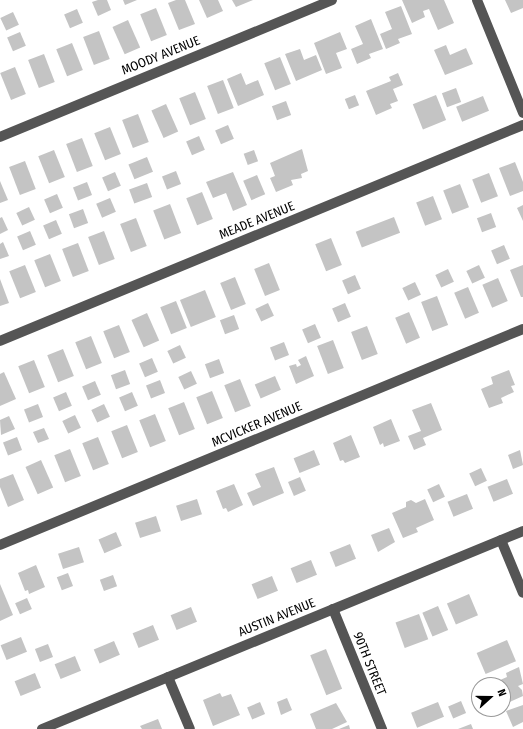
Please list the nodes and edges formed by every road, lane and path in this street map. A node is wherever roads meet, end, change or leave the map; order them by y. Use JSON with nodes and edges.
{"nodes":[{"id":1,"x":332,"y":0,"type":"edge"},
{"id":2,"x":478,"y":0,"type":"edge"},
{"id":3,"x":523,"y":113,"type":"edge"},
{"id":4,"x":523,"y":125,"type":"edge"},
{"id":5,"x":0,"y":137,"type":"edge"},
{"id":6,"x":523,"y":329,"type":"edge"},
{"id":7,"x":0,"y":341,"type":"edge"},
{"id":8,"x":523,"y":531,"type":"edge"},
{"id":9,"x":502,"y":540,"type":"junction"},
{"id":10,"x":0,"y":546,"type":"edge"},
{"id":11,"x":523,"y":593,"type":"edge"},
{"id":12,"x":333,"y":609,"type":"junction"},
{"id":13,"x":168,"y":677,"type":"junction"},
{"id":14,"x":42,"y":729,"type":"edge"},
{"id":15,"x":190,"y":729,"type":"edge"},
{"id":16,"x":382,"y":729,"type":"edge"}],
"edges":[{"from":1,"to":5,"type":"street","name":"MOODY AVENUE"},
{"from":2,"to":3,"type":"street"},
{"from":4,"to":7,"type":"street","name":"MEADE AVENUE"},
{"from":6,"to":10,"type":"street","name":"MCVICKER AVENUE"},
{"from":8,"to":9,"type":"street","name":"AUSTIN AVENUE"},
{"from":9,"to":11,"type":"street"},
{"from":9,"to":12,"type":"street","name":"AUSTIN AVENUE"},
{"from":12,"to":13,"type":"street","name":"AUSTIN AVENUE"},
{"from":12,"to":16,"type":"street","name":"90TH STREET"},
{"from":13,"to":14,"type":"street","name":"AUSTIN AVENUE"},
{"from":13,"to":15,"type":"street"}]}
